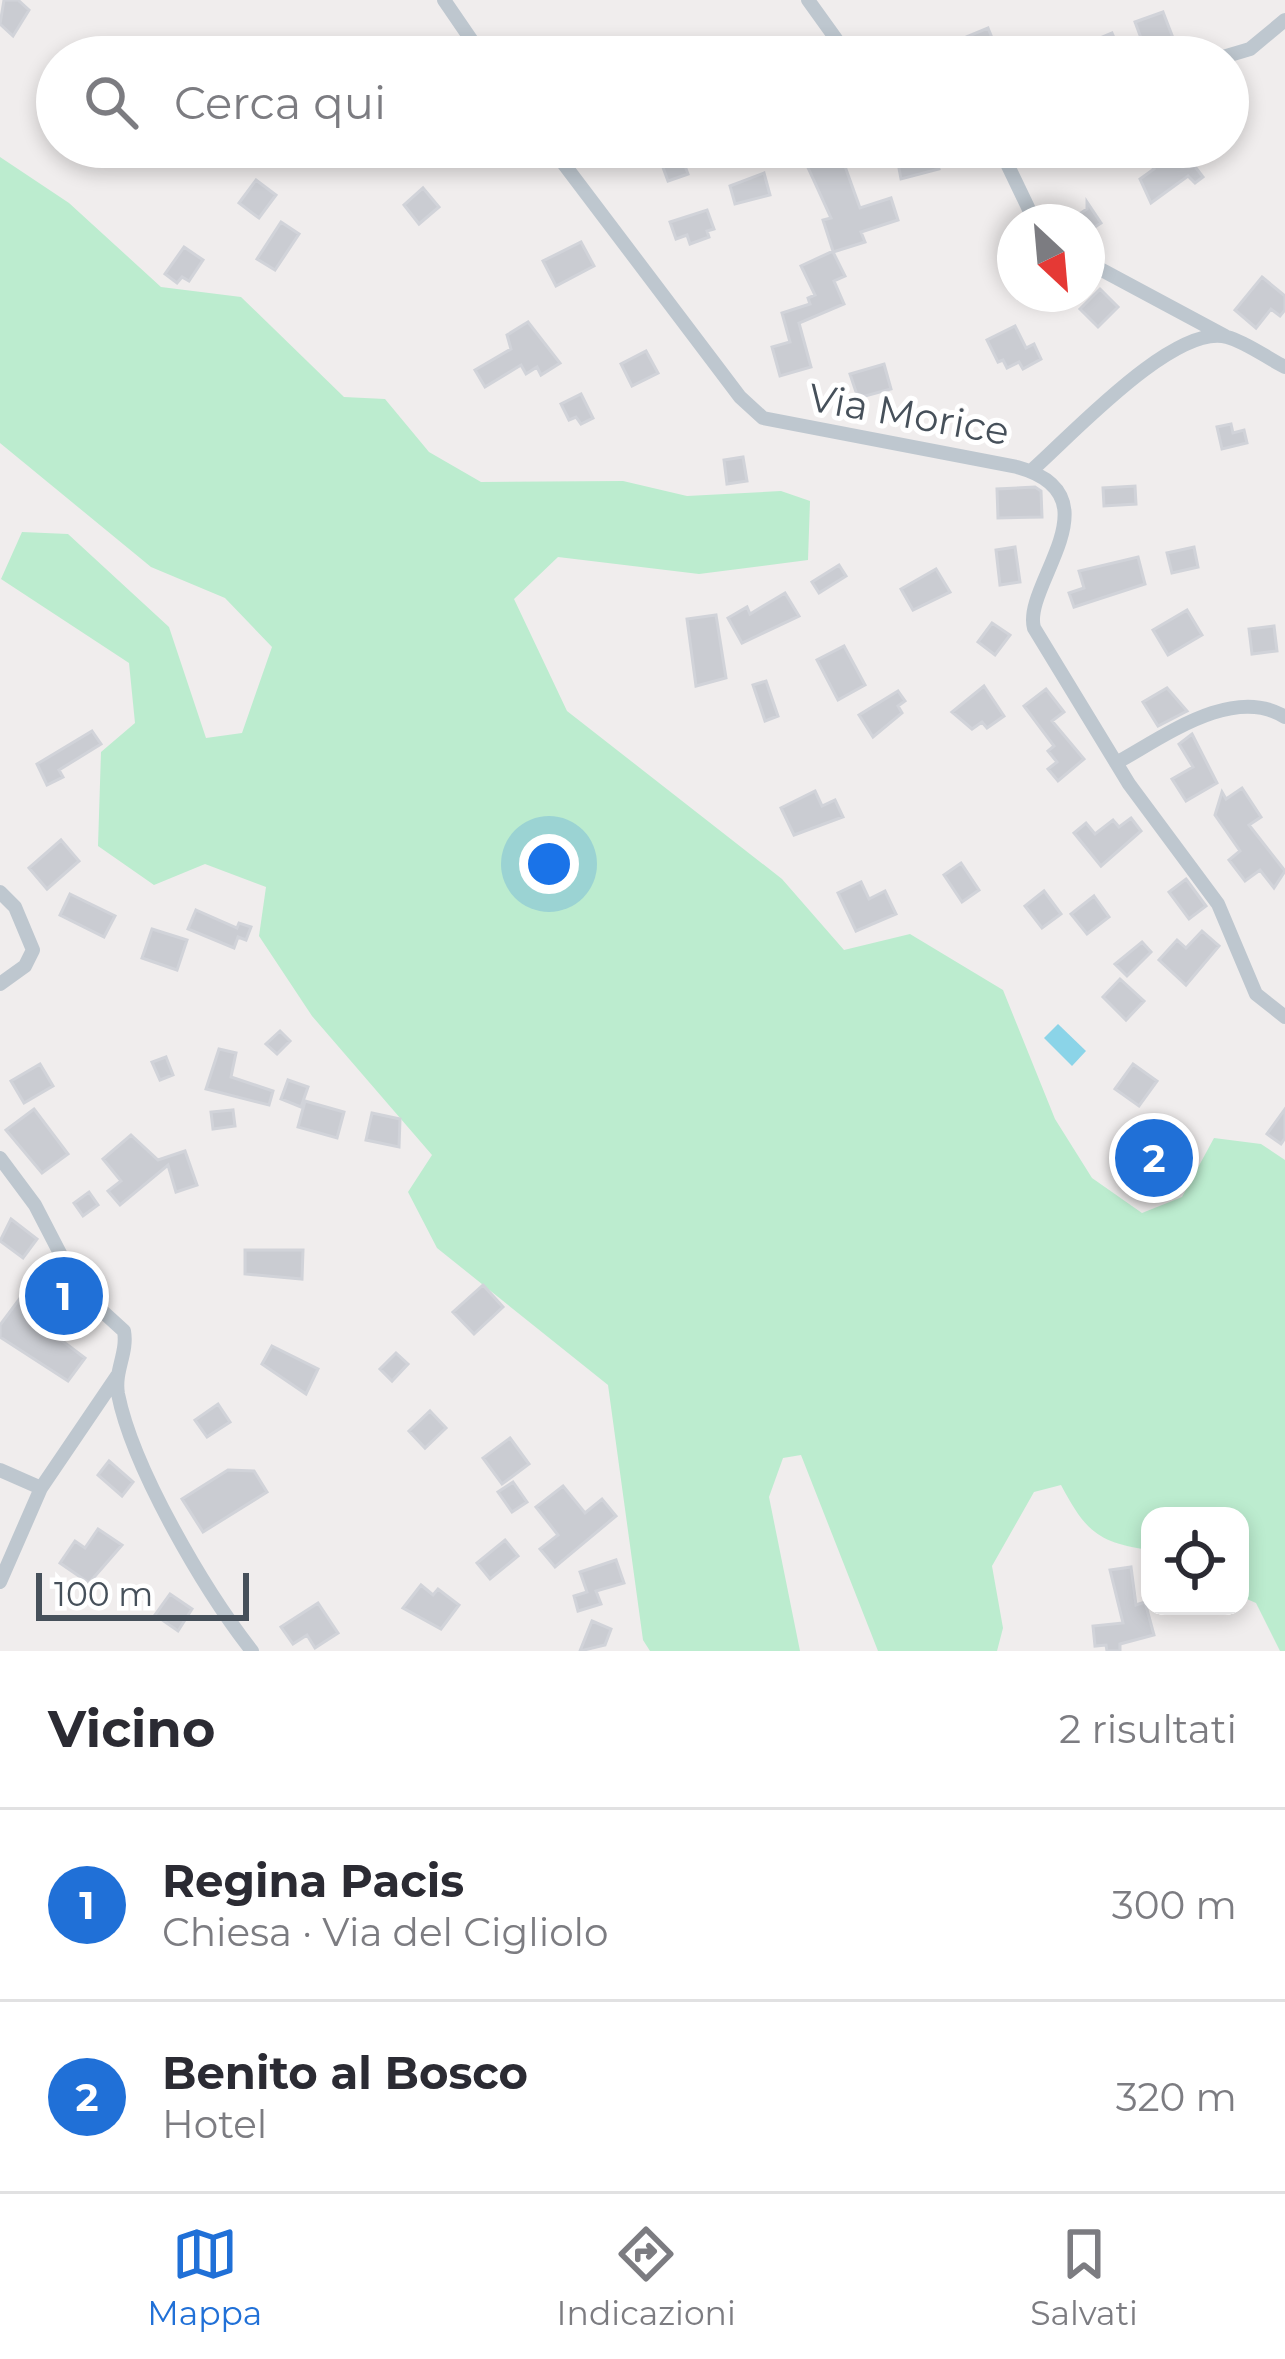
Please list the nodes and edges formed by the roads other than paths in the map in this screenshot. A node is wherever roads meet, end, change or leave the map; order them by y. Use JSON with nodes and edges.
{"nodes":[{"id":1,"x":443,"y":0,"type":"edge"},
{"id":2,"x":808,"y":0,"type":"edge"},
{"id":3,"x":1285,"y":20,"type":"edge"},
{"id":4,"x":468,"y":36,"type":"edge"},
{"id":5,"x":834,"y":36,"type":"edge"},
{"id":6,"x":1249,"y":49,"type":"edge"},
{"id":7,"x":566,"y":168,"type":"edge"},
{"id":8,"x":1009,"y":168,"type":"edge"},
{"id":9,"x":1026,"y":204,"type":"edge"},
{"id":10,"x":1105,"y":272,"type":"edge"},
{"id":11,"x":1225,"y":336,"type":"junction"},
{"id":12,"x":1285,"y":368,"type":"edge"},
{"id":13,"x":1031,"y":471,"type":"junction"},
{"id":14,"x":1285,"y":717,"type":"edge"},
{"id":15,"x":1116,"y":763,"type":"junction"},
{"id":16,"x":0,"y":892,"type":"edge"},
{"id":17,"x":0,"y":984,"type":"edge"},
{"id":18,"x":1285,"y":1017,"type":"edge"},
{"id":19,"x":0,"y":1158,"type":"edge"},
{"id":20,"x":117,"y":1376,"type":"junction"},
{"id":21,"x":0,"y":1470,"type":"edge"},
{"id":22,"x":40,"y":1488,"type":"junction"},
{"id":23,"x":0,"y":1582,"type":"edge"},
{"id":24,"x":251,"y":1651,"type":"edge"}],
"edges":[{"from":1,"to":4,"type":"street"},
{"from":2,"to":5,"type":"street"},
{"from":3,"to":6,"type":"street"},
{"from":7,"to":13,"type":"street","name":"Via Morice"},
{"from":8,"to":9,"type":"street"},
{"from":10,"to":11,"type":"street"},
{"from":11,"to":12,"type":"street"},
{"from":11,"to":13,"type":"street"},
{"from":13,"to":15,"type":"street","name":"Via Morice"},
{"from":14,"to":15,"type":"street"},
{"from":15,"to":18,"type":"street","name":"Via Morice"},
{"from":16,"to":17,"type":"street"},
{"from":19,"to":20,"type":"street"},
{"from":20,"to":22,"type":"street"},
{"from":20,"to":24,"type":"street"},
{"from":21,"to":22,"type":"street"},
{"from":22,"to":23,"type":"street"}]}
